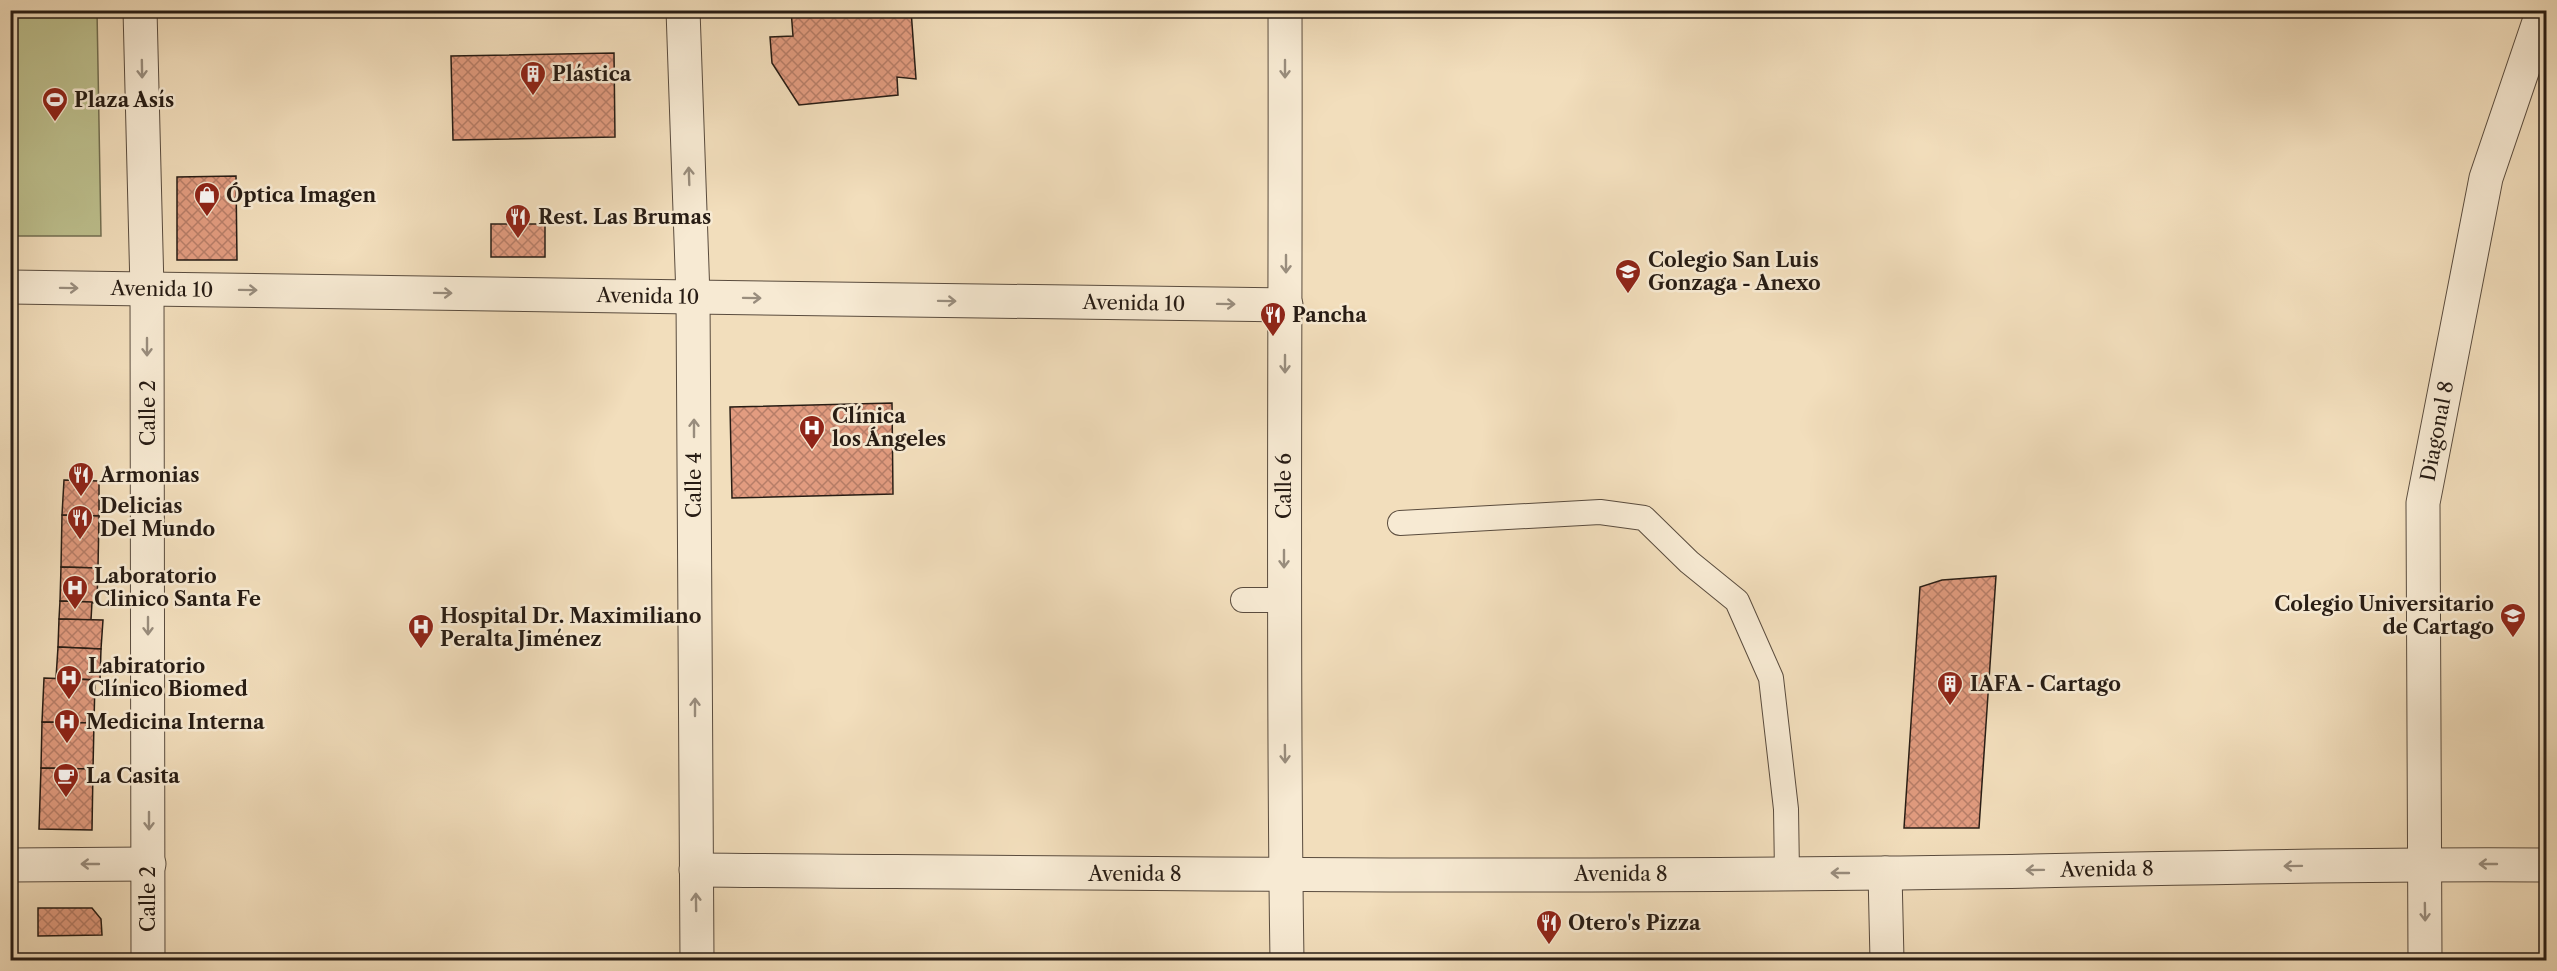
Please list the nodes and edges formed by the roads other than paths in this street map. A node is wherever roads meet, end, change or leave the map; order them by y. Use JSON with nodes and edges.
{"nodes":[{"id":1,"x":140,"y":10,"type":"edge"},
{"id":2,"x":683,"y":10,"type":"edge"},
{"id":3,"x":1284,"y":10,"type":"edge"},
{"id":4,"x":2543,"y":10,"type":"edge"},
{"id":5,"x":10,"y":287,"type":"edge"},
{"id":6,"x":147,"y":289,"type":"junction"},
{"id":7,"x":693,"y":297,"type":"junction"},
{"id":8,"x":1286,"y":305,"type":"junction"},
{"id":9,"x":1400,"y":523,"type":"dead end"},
{"id":10,"x":1243,"y":600,"type":"dead end"},
{"id":11,"x":1283,"y":600,"type":"junction"},
{"id":12,"x":149,"y":864,"type":"junction"},
{"id":13,"x":2424,"y":864,"type":"junction"},
{"id":14,"x":10,"y":865,"type":"edge"},
{"id":15,"x":2547,"y":865,"type":"edge"},
{"id":16,"x":696,"y":870,"type":"junction"},
{"id":17,"x":1787,"y":873,"type":"junction"},
{"id":18,"x":1885,"y":873,"type":"junction"},
{"id":19,"x":1286,"y":875,"type":"junction"},
{"id":20,"x":148,"y":960,"type":"edge"},
{"id":21,"x":697,"y":960,"type":"edge"},
{"id":22,"x":1287,"y":960,"type":"edge"},
{"id":23,"x":1887,"y":960,"type":"edge"},
{"id":24,"x":2425,"y":960,"type":"edge"}],
"edges":[{"from":1,"to":6,"type":"street","name":"Calle 2","one_way":true},
{"from":7,"to":2,"type":"street","name":"Calle 4","one_way":true},
{"from":3,"to":8,"type":"street","name":"Calle 6","one_way":true},
{"from":4,"to":13,"type":"street","name":"Diagonal 8"},
{"from":5,"to":6,"type":"street","name":"Avenida 10","one_way":true},
{"from":6,"to":7,"type":"street","name":"Avenida 10","one_way":true},
{"from":6,"to":12,"type":"street","name":"Calle 2","one_way":true},
{"from":7,"to":8,"type":"street","name":"Avenida 10","one_way":true},
{"from":16,"to":7,"type":"street","name":"Calle 4","one_way":true},
{"from":8,"to":11,"type":"street","name":"Calle 6","one_way":true},
{"from":9,"to":17,"type":"lane"},
{"from":10,"to":11,"type":"lane"},
{"from":11,"to":19,"type":"street","name":"Calle 6","one_way":true},
{"from":12,"to":14,"type":"street","one_way":true},
{"from":12,"to":20,"type":"street","name":"Calle 2"},
{"from":15,"to":13,"type":"street","name":"Avenida 8","one_way":true},
{"from":13,"to":18,"type":"street","name":"Avenida 8","one_way":true},
{"from":13,"to":24,"type":"street","name":"Diagonal 8","one_way":true},
{"from":16,"to":19,"type":"street","name":"Avenida 8"},
{"from":21,"to":16,"type":"street","name":"Calle 4","one_way":true},
{"from":18,"to":17,"type":"street","name":"Avenida 8","one_way":true},
{"from":17,"to":19,"type":"street","name":"Avenida 8"},
{"from":18,"to":23,"type":"street"},
{"from":19,"to":22,"type":"street","name":"Calle 6"}]}
